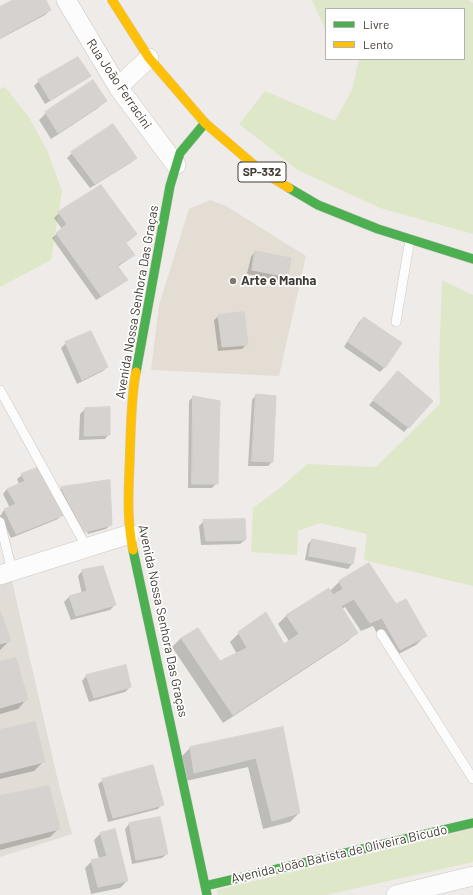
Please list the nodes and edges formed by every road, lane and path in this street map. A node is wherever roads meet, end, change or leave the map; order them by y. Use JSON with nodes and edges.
{"nodes":[{"id":1,"x":66,"y":0,"type":"edge"},
{"id":2,"x":112,"y":0,"type":"edge"},
{"id":3,"x":149,"y":58,"type":"junction"},
{"id":4,"x":118,"y":87,"type":"junction"},
{"id":5,"x":204,"y":123,"type":"junction"},
{"id":6,"x":176,"y":165,"type":"junction"},
{"id":7,"x":410,"y":239,"type":"junction"},
{"id":8,"x":473,"y":259,"type":"edge"},
{"id":9,"x":396,"y":322,"type":"dead end"},
{"id":10,"x":1,"y":394,"type":"edge"},
{"id":11,"x":0,"y":522,"type":"edge"},
{"id":12,"x":130,"y":534,"type":"junction"},
{"id":13,"x":87,"y":548,"type":"junction"},
{"id":14,"x":6,"y":573,"type":"edge"},
{"id":15,"x":382,"y":634,"type":"dead end"},
{"id":16,"x":473,"y":779,"type":"edge"},
{"id":17,"x":473,"y":822,"type":"edge"},
{"id":18,"x":473,"y":876,"type":"edge"},
{"id":19,"x":206,"y":891,"type":"edge"},
{"id":20,"x":396,"y":895,"type":"edge"}],
"edges":[{"from":1,"to":4,"type":"street","name":"Rua João Ferracini"},
{"from":2,"to":3,"type":"street","number":"SP-332"},
{"from":3,"to":4,"type":"street"},
{"from":3,"to":5,"type":"street","number":"SP-332"},
{"from":4,"to":6,"type":"street","name":"Rua João Ferracini"},
{"from":5,"to":6,"type":"street","name":"Avenida Nossa Senhora Das Graças"},
{"from":5,"to":7,"type":"street","number":"SP-332"},
{"from":6,"to":12,"type":"street","name":"Avenida Nossa Senhora Das Graças"},
{"from":7,"to":8,"type":"street","number":"SP-332"},
{"from":7,"to":9,"type":"lane"},
{"from":10,"to":13,"type":"lane"},
{"from":11,"to":14,"type":"lane"},
{"from":12,"to":13,"type":"street"},
{"from":12,"to":19,"type":"street","name":"Avenida Nossa Senhora Das Graças"},
{"from":13,"to":14,"type":"street"},
{"from":15,"to":16,"type":"lane"},
{"from":17,"to":19,"type":"street","name":"Avenida João Batista de Oliveira Bicudo"},
{"from":18,"to":20,"type":"street"}]}
